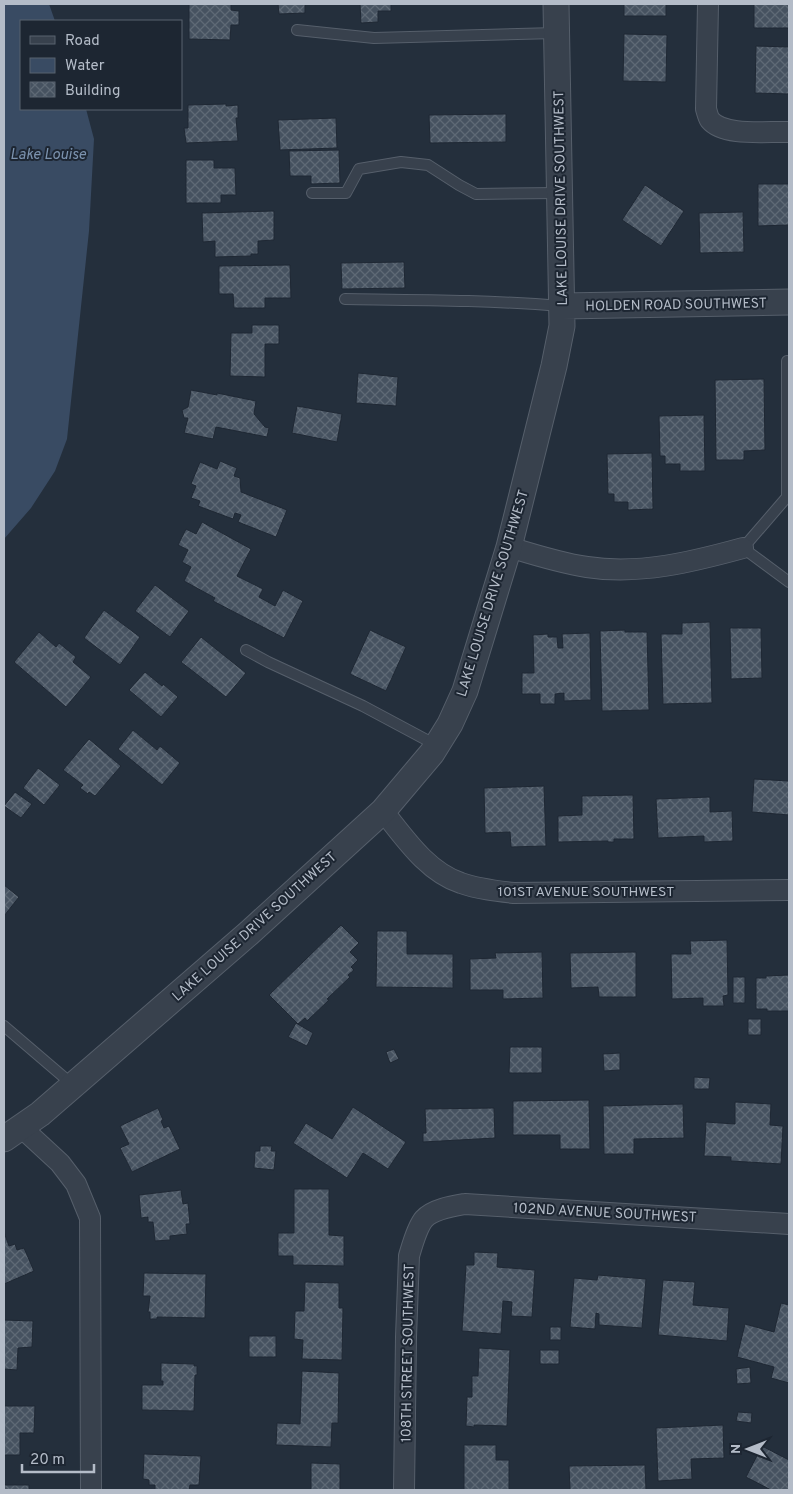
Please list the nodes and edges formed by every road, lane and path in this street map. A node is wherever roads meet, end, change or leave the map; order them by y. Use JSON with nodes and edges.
{"nodes":[{"id":1,"x":556,"y":4,"type":"edge"},
{"id":2,"x":708,"y":4,"type":"edge"},
{"id":3,"x":296,"y":30,"type":"dead end"},
{"id":4,"x":557,"y":33,"type":"junction"},
{"id":5,"x":789,"y":132,"type":"edge"},
{"id":6,"x":312,"y":193,"type":"dead end"},
{"id":7,"x":560,"y":193,"type":"junction"},
{"id":8,"x":344,"y":299,"type":"dead end"},
{"id":9,"x":789,"y":302,"type":"edge"},
{"id":10,"x":562,"y":306,"type":"junction"},
{"id":11,"x":787,"y":361,"type":"dead end"},
{"id":12,"x":509,"y":547,"type":"junction"},
{"id":13,"x":743,"y":548,"type":"junction"},
{"id":14,"x":789,"y":582,"type":"edge"},
{"id":15,"x":246,"y":650,"type":"dead end"},
{"id":16,"x":437,"y":746,"type":"junction"},
{"id":17,"x":383,"y":810,"type":"junction"},
{"id":18,"x":789,"y":890,"type":"edge"},
{"id":19,"x":4,"y":1026,"type":"edge"},
{"id":20,"x":73,"y":1085,"type":"junction"},
{"id":21,"x":12,"y":1133,"type":"edge"},
{"id":22,"x":424,"y":1219,"type":"joint"},
{"id":23,"x":789,"y":1224,"type":"edge"},
{"id":24,"x":91,"y":1490,"type":"edge"},
{"id":25,"x":404,"y":1490,"type":"edge"}],
"edges":[{"from":1,"to":4,"type":"street","name":"LAKE LOUISE DRIVE SOUTHWEST"},
{"from":2,"to":5,"type":"street"},
{"from":3,"to":4,"type":"lane"},
{"from":4,"to":7,"type":"street","name":"LAKE LOUISE DRIVE SOUTHWEST"},
{"from":6,"to":7,"type":"lane"},
{"from":7,"to":10,"type":"street","name":"LAKE LOUISE DRIVE SOUTHWEST"},
{"from":8,"to":10,"type":"lane"},
{"from":9,"to":10,"type":"street","name":"HOLDEN ROAD SOUTHWEST"},
{"from":10,"to":12,"type":"street","name":"LAKE LOUISE DRIVE SOUTHWEST"},
{"from":11,"to":13,"type":"lane"},
{"from":12,"to":13,"type":"street"},
{"from":12,"to":16,"type":"street","name":"LAKE LOUISE DRIVE SOUTHWEST"},
{"from":13,"to":14,"type":"lane"},
{"from":15,"to":16,"type":"lane"},
{"from":16,"to":17,"type":"street","name":"LAKE LOUISE DRIVE SOUTHWEST"},
{"from":17,"to":18,"type":"street","name":"101ST AVENUE SOUTHWEST"},
{"from":17,"to":20,"type":"street","name":"LAKE LOUISE DRIVE SOUTHWEST"},
{"from":19,"to":20,"type":"lane"},
{"from":20,"to":21,"type":"street","name":"LAKE LOUISE DRIVE SOUTHWEST"},
{"from":21,"to":24,"type":"street"},
{"from":22,"to":23,"type":"street","name":"102ND AVENUE SOUTHWEST"},
{"from":22,"to":25,"type":"street","name":"108TH STREET SOUTHWEST"}]}
